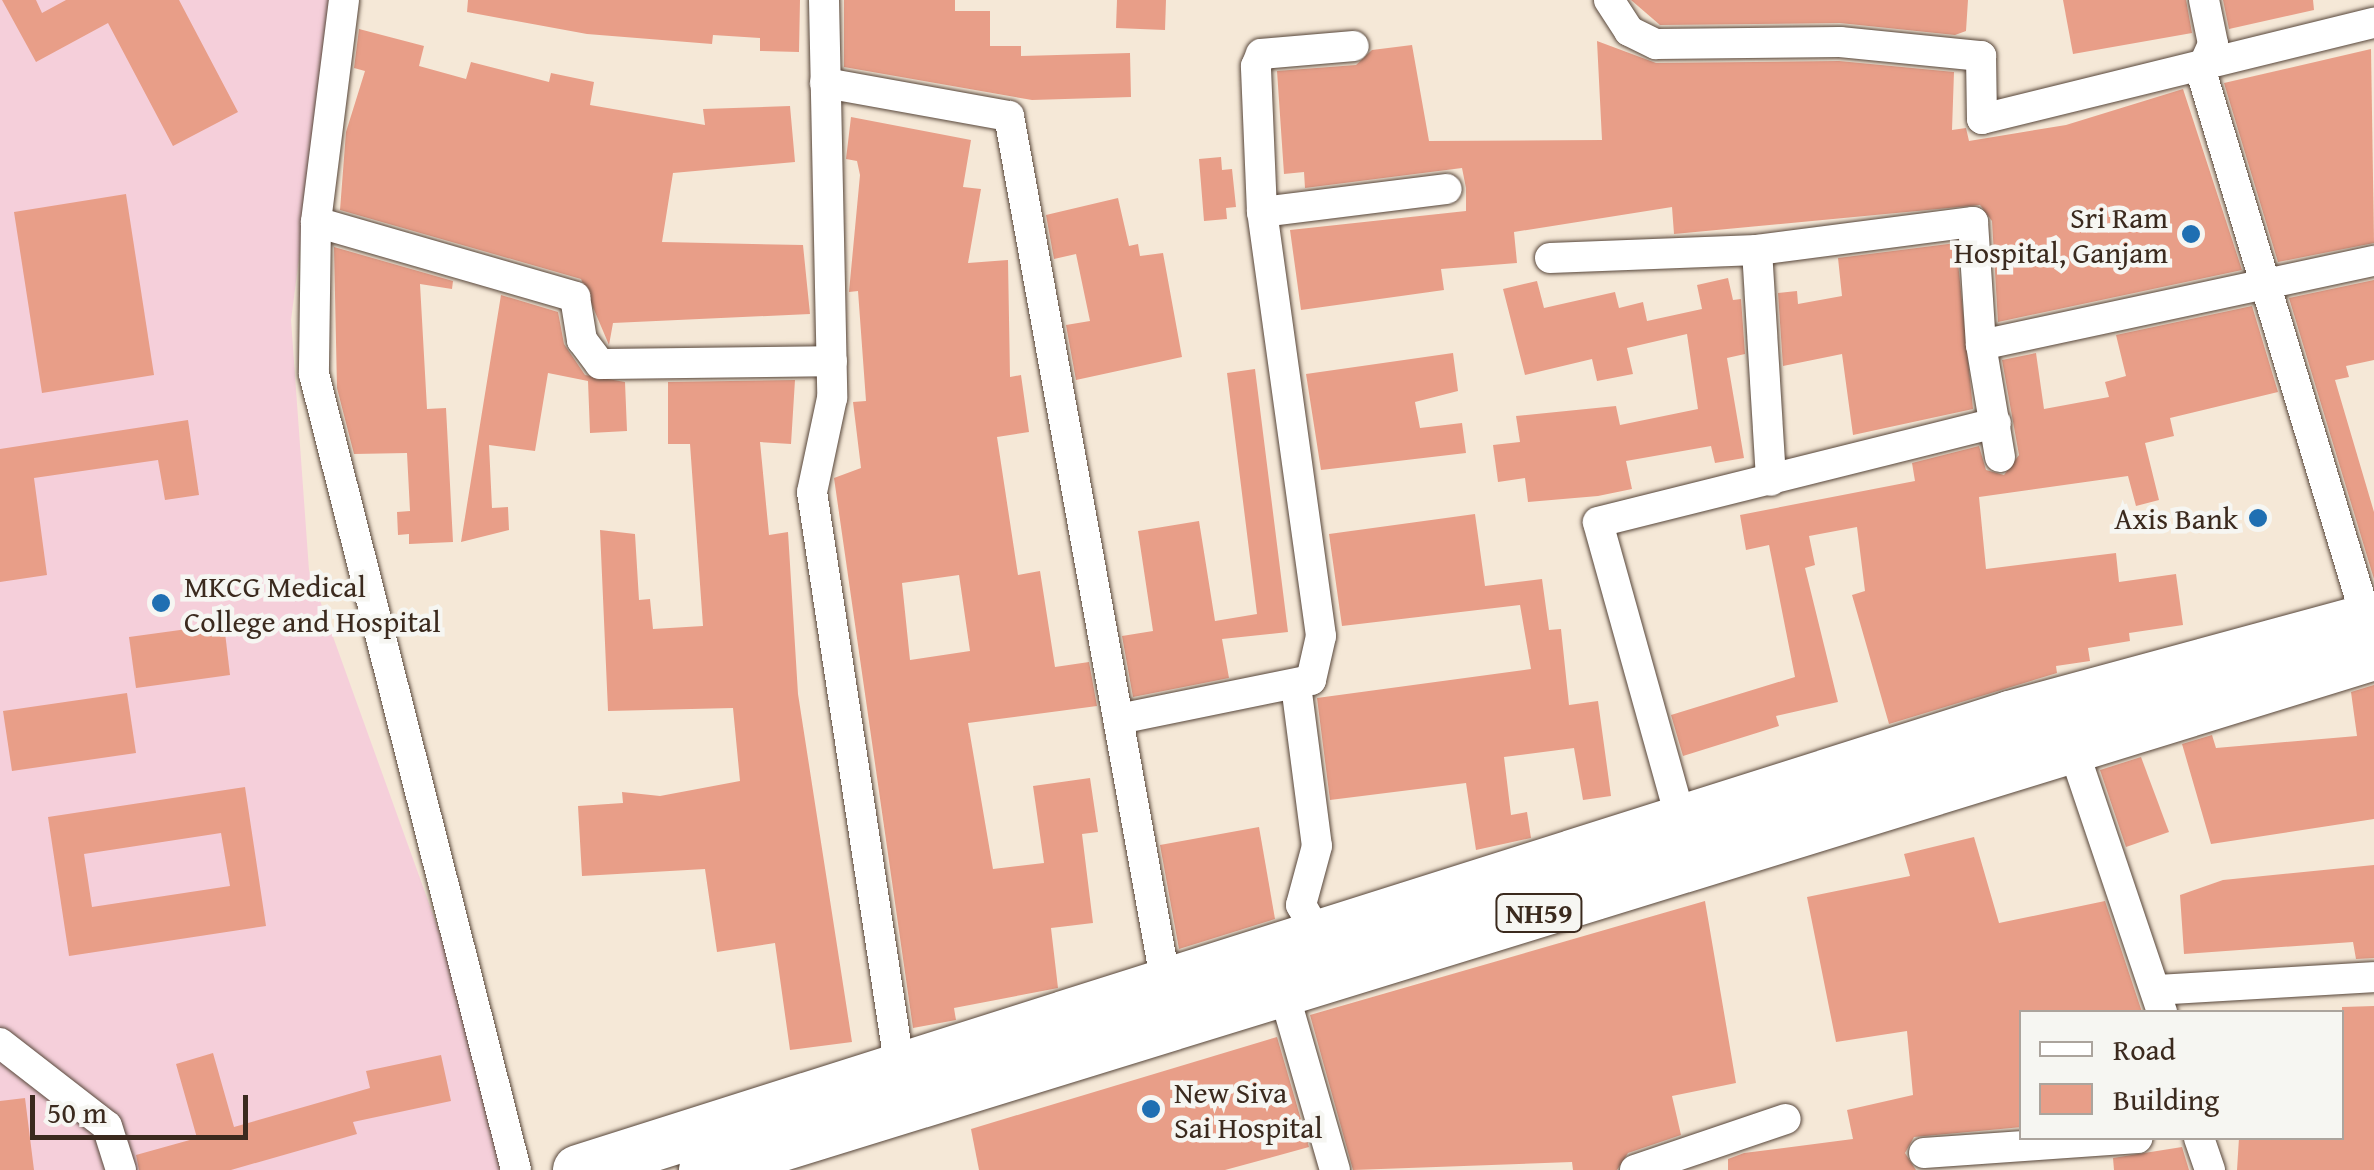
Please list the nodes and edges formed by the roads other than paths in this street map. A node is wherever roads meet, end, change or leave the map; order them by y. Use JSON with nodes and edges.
{"nodes":[{"id":1,"x":344,"y":0,"type":"edge"},
{"id":2,"x":824,"y":0,"type":"edge"},
{"id":3,"x":1609,"y":0,"type":"edge"},
{"id":4,"x":2204,"y":0,"type":"edge"},
{"id":5,"x":2374,"y":23,"type":"edge"},
{"id":6,"x":1354,"y":46,"type":"dead end"},
{"id":7,"x":2202,"y":72,"type":"junction"},
{"id":8,"x":825,"y":83,"type":"junction"},
{"id":9,"x":1446,"y":189,"type":"dead end"},
{"id":10,"x":1262,"y":212,"type":"junction"},
{"id":11,"x":316,"y":222,"type":"junction"},
{"id":12,"x":1757,"y":250,"type":"junction"},
{"id":13,"x":1550,"y":258,"type":"dead end"},
{"id":14,"x":2374,"y":261,"type":"edge"},
{"id":15,"x":2263,"y":285,"type":"junction"},
{"id":16,"x":1981,"y":345,"type":"junction"},
{"id":17,"x":832,"y":362,"type":"junction"},
{"id":18,"x":1996,"y":423,"type":"junction"},
{"id":19,"x":2000,"y":457,"type":"dead end"},
{"id":20,"x":1770,"y":481,"type":"junction"},
{"id":21,"x":2372,"y":634,"type":"edge"},
{"id":22,"x":1296,"y":686,"type":"junction"},
{"id":23,"x":1118,"y":719,"type":"junction"},
{"id":24,"x":2073,"y":749,"type":"junction"},
{"id":25,"x":1681,"y":820,"type":"junction"},
{"id":26,"x":1318,"y":935,"type":"junction"},
{"id":27,"x":2374,"y":977,"type":"edge"},
{"id":28,"x":1166,"y":984,"type":"junction"},
{"id":29,"x":1282,"y":990,"type":"junction"},
{"id":30,"x":2159,"y":1001,"type":"edge"},
{"id":31,"x":0,"y":1043,"type":"edge"},
{"id":32,"x":904,"y":1087,"type":"junction"},
{"id":33,"x":1786,"y":1119,"type":"dead end"},
{"id":34,"x":2109,"y":1140,"type":"edge"},
{"id":35,"x":2199,"y":1140,"type":"edge"},
{"id":36,"x":1924,"y":1153,"type":"dead end"},
{"id":37,"x":121,"y":1170,"type":"edge"},
{"id":38,"x":516,"y":1170,"type":"edge"},
{"id":39,"x":578,"y":1170,"type":"edge"},
{"id":40,"x":704,"y":1170,"type":"edge"},
{"id":41,"x":1335,"y":1170,"type":"edge"},
{"id":42,"x":1635,"y":1170,"type":"edge"},
{"id":43,"x":2210,"y":1170,"type":"edge"}],
"edges":[{"from":1,"to":11,"type":"street"},
{"from":2,"to":8,"type":"street"},
{"from":3,"to":7,"type":"street"},
{"from":4,"to":7,"type":"street"},
{"from":5,"to":7,"type":"street"},
{"from":6,"to":10,"type":"street"},
{"from":7,"to":15,"type":"street"},
{"from":8,"to":17,"type":"street"},
{"from":8,"to":23,"type":"street"},
{"from":9,"to":10,"type":"street"},
{"from":10,"to":22,"type":"street"},
{"from":11,"to":17,"type":"street"},
{"from":11,"to":38,"type":"street"},
{"from":12,"to":13,"type":"street"},
{"from":12,"to":16,"type":"street"},
{"from":12,"to":20,"type":"street"},
{"from":14,"to":15,"type":"street"},
{"from":15,"to":16,"type":"street"},
{"from":15,"to":21,"type":"street"},
{"from":16,"to":18,"type":"street"},
{"from":17,"to":32,"type":"street"},
{"from":18,"to":19,"type":"street"},
{"from":18,"to":20,"type":"street"},
{"from":20,"to":25,"type":"street"},
{"from":21,"to":24,"type":"highway","number":"NH59"},
{"from":21,"to":25,"type":"highway"},
{"from":22,"to":23,"type":"street"},
{"from":22,"to":26,"type":"street"},
{"from":23,"to":28,"type":"street"},
{"from":24,"to":29,"type":"highway","number":"NH59"},
{"from":24,"to":30,"type":"street"},
{"from":25,"to":26,"type":"highway"},
{"from":26,"to":28,"type":"highway"},
{"from":27,"to":30,"type":"street"},
{"from":28,"to":32,"type":"highway"},
{"from":29,"to":32,"type":"highway","number":"NH59"},
{"from":29,"to":41,"type":"street"},
{"from":31,"to":37,"type":"street"},
{"from":32,"to":39,"type":"highway"},
{"from":32,"to":40,"type":"highway","number":"NH59"},
{"from":33,"to":42,"type":"street"},
{"from":34,"to":36,"type":"street"},
{"from":35,"to":43,"type":"street"}]}
